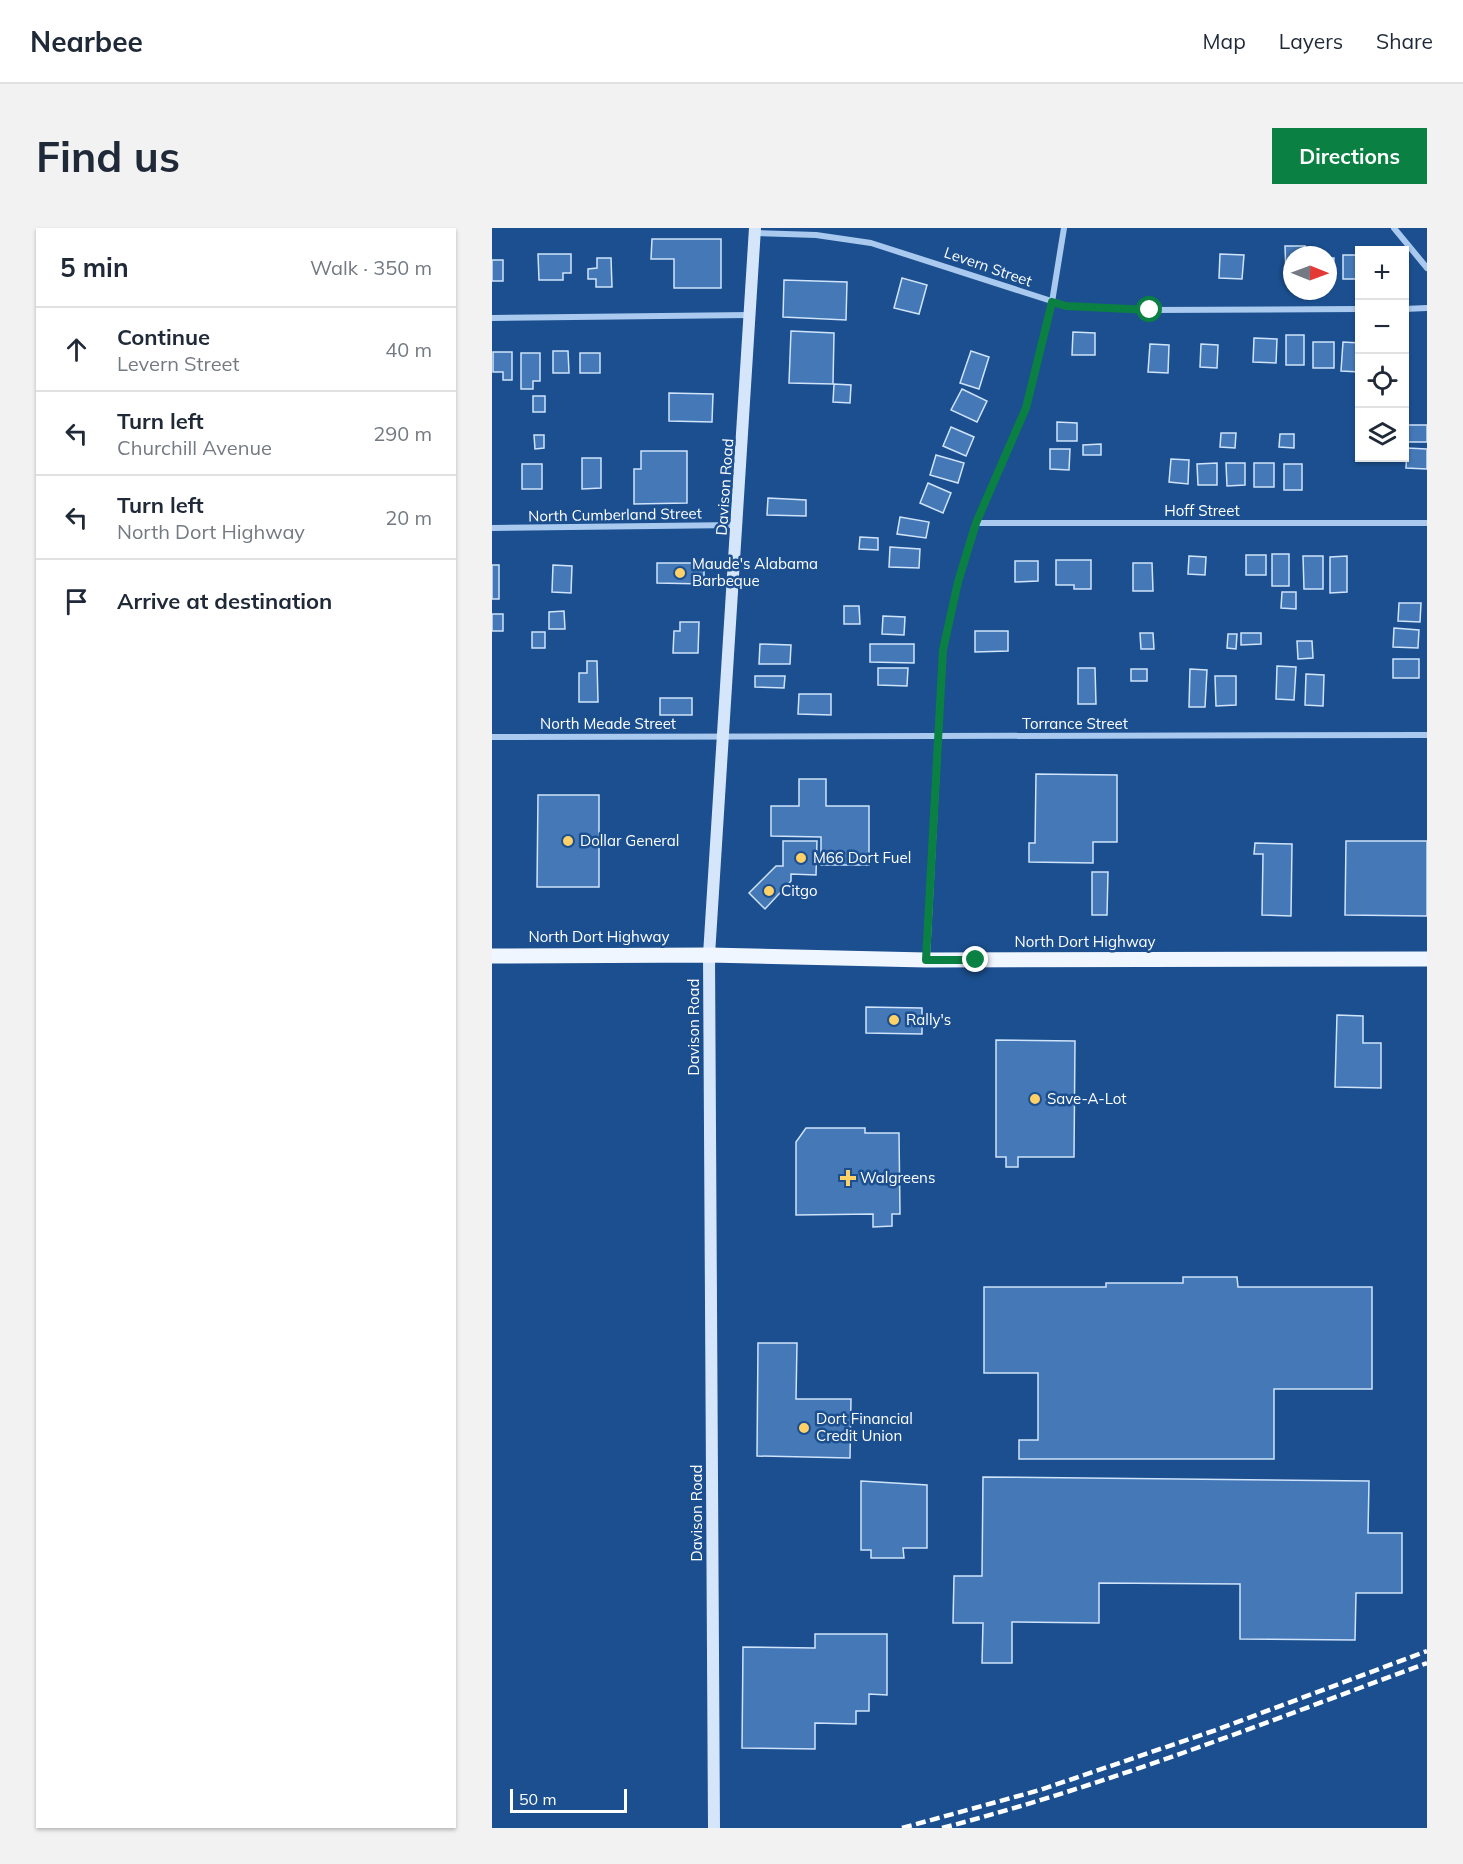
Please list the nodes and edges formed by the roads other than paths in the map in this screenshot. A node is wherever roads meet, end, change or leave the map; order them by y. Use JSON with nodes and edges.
{"nodes":[{"id":1,"x":1064,"y":228,"type":"edge"},
{"id":2,"x":1394,"y":228,"type":"edge"},
{"id":3,"x":755,"y":231,"type":"edge"},
{"id":4,"x":1427,"y":268,"type":"edge"},
{"id":5,"x":1052,"y":302,"type":"junction"},
{"id":6,"x":1427,"y":308,"type":"edge"},
{"id":7,"x":1355,"y":309,"type":"edge"},
{"id":8,"x":1409,"y":309,"type":"edge"},
{"id":9,"x":751,"y":315,"type":"junction"},
{"id":10,"x":492,"y":318,"type":"edge"},
{"id":11,"x":976,"y":523,"type":"junction"},
{"id":12,"x":1427,"y":523,"type":"edge"},
{"id":13,"x":738,"y":525,"type":"junction"},
{"id":14,"x":492,"y":528,"type":"edge"},
{"id":15,"x":1427,"y":735,"type":"edge"},
{"id":16,"x":724,"y":736,"type":"junction"},
{"id":17,"x":940,"y":736,"type":"junction"},
{"id":18,"x":492,"y":737,"type":"edge"},
{"id":19,"x":709,"y":955,"type":"junction"},
{"id":20,"x":492,"y":956,"type":"edge"},
{"id":21,"x":1427,"y":959,"type":"edge"},
{"id":22,"x":926,"y":960,"type":"junction"},
{"id":23,"x":714,"y":1828,"type":"edge"}],
"edges":[{"from":1,"to":5,"type":"street"},
{"from":2,"to":4,"type":"street"},
{"from":3,"to":5,"type":"street","name":"Levern Street"},
{"from":3,"to":9,"type":"main road","name":"Davison Road"},
{"from":5,"to":7,"type":"street","name":"Levern Street"},
{"from":5,"to":11,"type":"street"},
{"from":6,"to":8,"type":"street"},
{"from":9,"to":10,"type":"street"},
{"from":9,"to":13,"type":"main road","name":"Davison Road"},
{"from":11,"to":12,"type":"street","name":"Hoff Street"},
{"from":11,"to":17,"type":"street"},
{"from":13,"to":14,"type":"street","name":"North Cumberland Street"},
{"from":13,"to":16,"type":"main road","name":"Davison Road"},
{"from":15,"to":17,"type":"street","name":"Torrance Street"},
{"from":16,"to":17,"type":"street","name":"Torrance Street"},
{"from":16,"to":18,"type":"street","name":"North Meade Street"},
{"from":16,"to":19,"type":"main road","name":"Davison Road"},
{"from":17,"to":22,"type":"street"},
{"from":19,"to":20,"type":"main road","name":"North Dort Highway"},
{"from":19,"to":22,"type":"main road","name":"North Dort Highway"},
{"from":19,"to":23,"type":"main road","name":"Davison Road"},
{"from":21,"to":22,"type":"main road","name":"North Dort Highway"}]}
